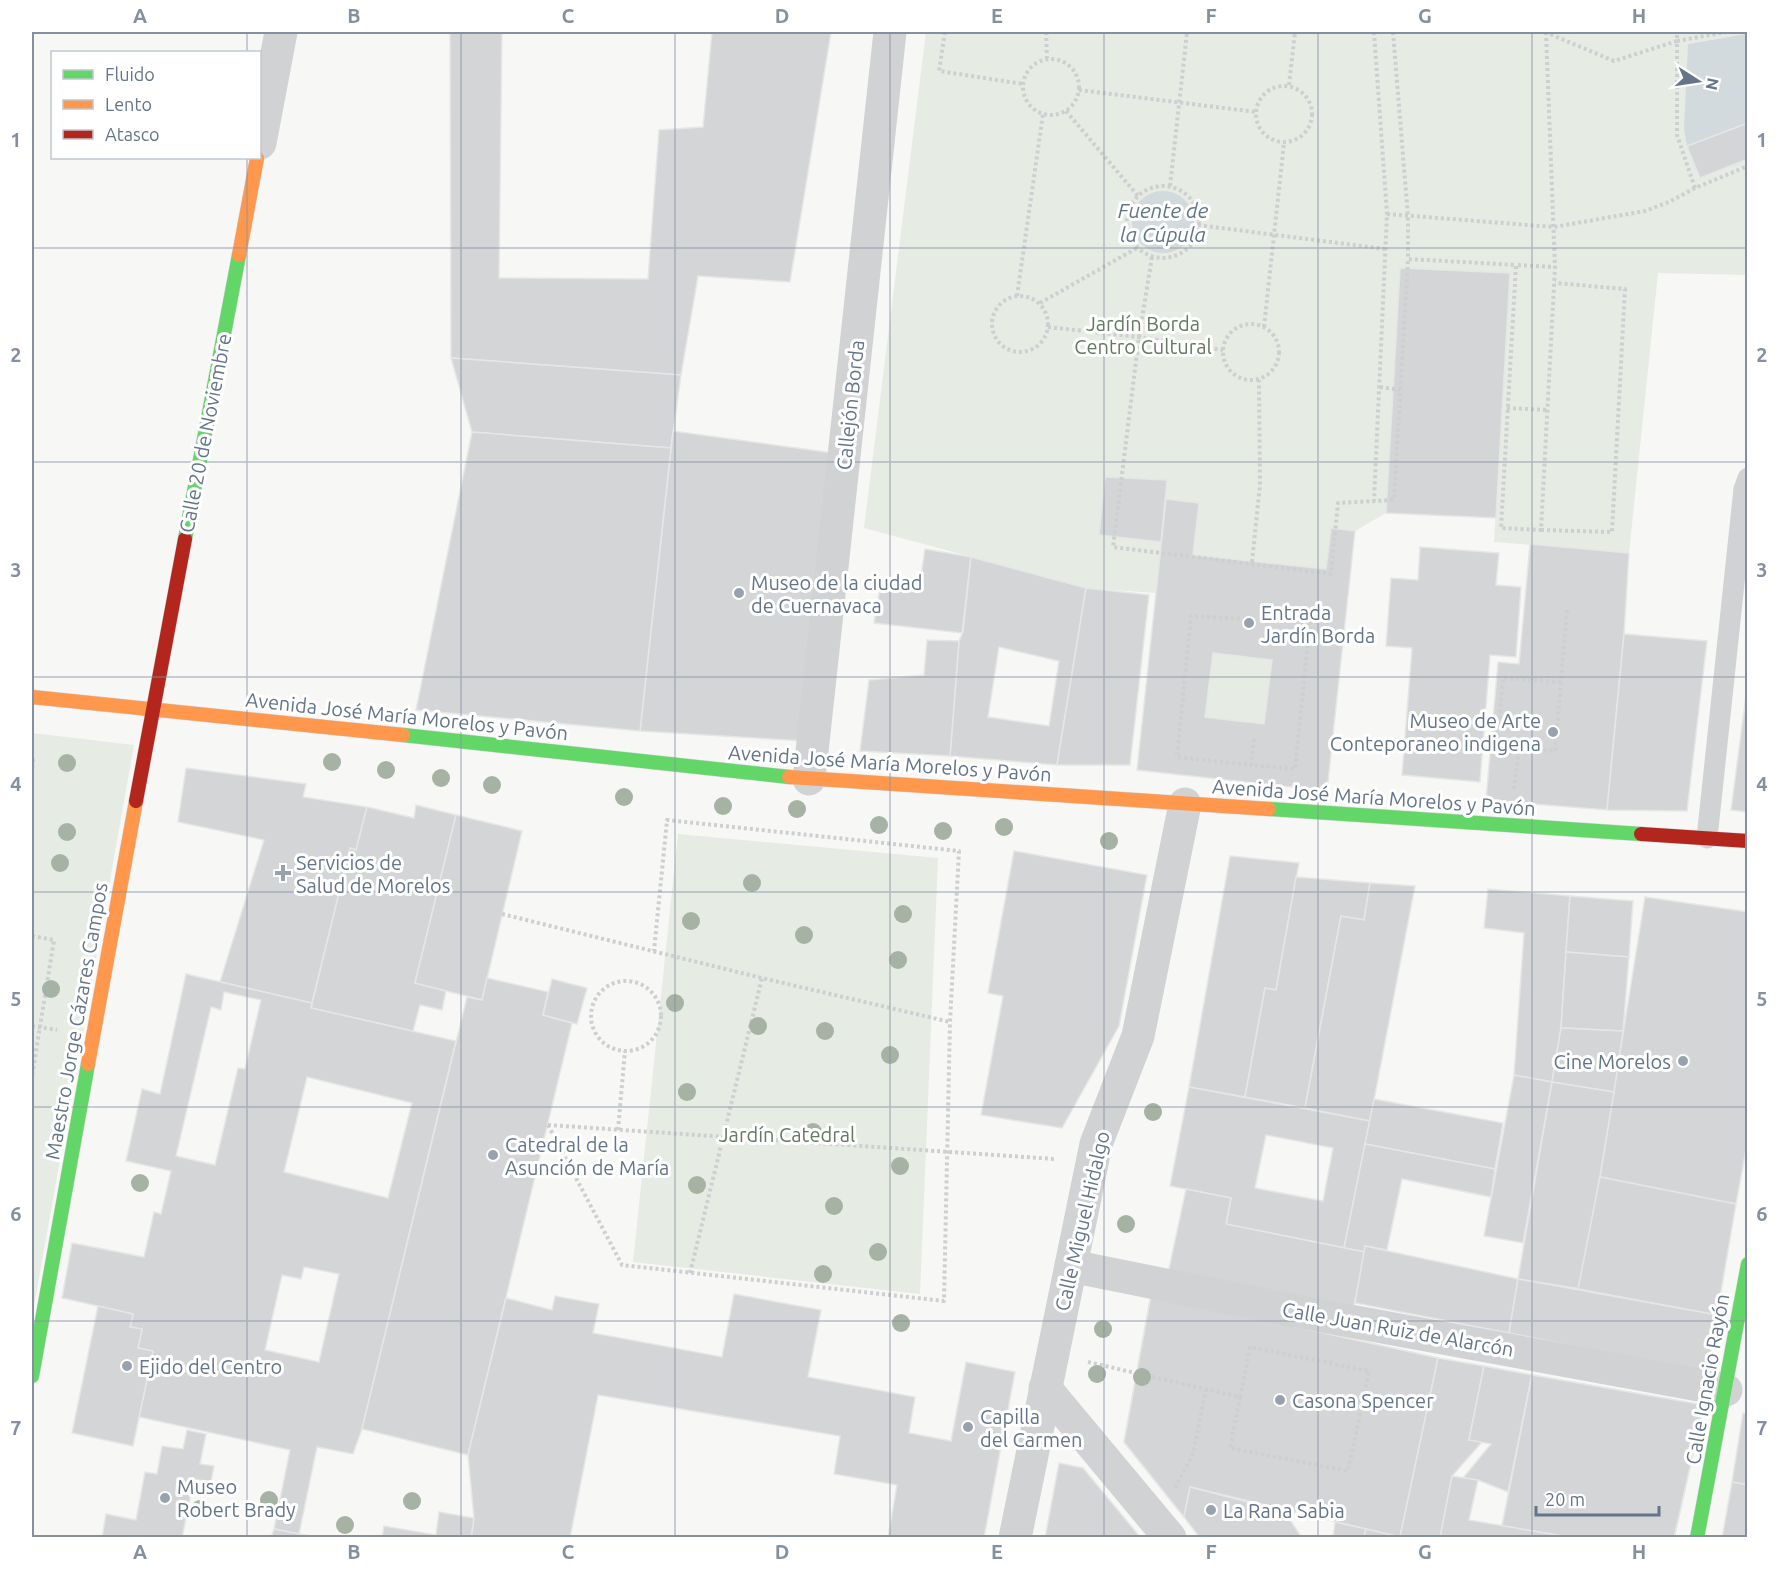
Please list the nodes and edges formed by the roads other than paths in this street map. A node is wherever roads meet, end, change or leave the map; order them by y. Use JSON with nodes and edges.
{"nodes":[{"id":1,"x":281,"y":32,"type":"edge"},
{"id":2,"x":890,"y":32,"type":"edge"},
{"id":3,"x":261,"y":138,"type":"edge"},
{"id":4,"x":257,"y":159,"type":"edge"},
{"id":5,"x":1748,"y":478,"type":"edge"},
{"id":6,"x":32,"y":697,"type":"edge"},
{"id":7,"x":153,"y":708,"type":"junction"},
{"id":8,"x":809,"y":779,"type":"junction"},
{"id":9,"x":1185,"y":804,"type":"junction"},
{"id":10,"x":1707,"y":838,"type":"junction"},
{"id":11,"x":1748,"y":841,"type":"edge"},
{"id":12,"x":1748,"y":1264,"type":"edge"},
{"id":13,"x":1071,"y":1266,"type":"junction"},
{"id":14,"x":32,"y":1376,"type":"edge"},
{"id":15,"x":1045,"y":1388,"type":"junction"},
{"id":16,"x":1726,"y":1390,"type":"junction"},
{"id":17,"x":1015,"y":1538,"type":"edge"},
{"id":18,"x":1170,"y":1538,"type":"edge"},
{"id":19,"x":1698,"y":1538,"type":"edge"}],
"edges":[{"from":1,"to":3,"type":"street"},
{"from":2,"to":8,"type":"street","name":"Callejón Borda"},
{"from":4,"to":7,"type":"main road","name":"Calle 20 de Noviembre"},
{"from":5,"to":10,"type":"lane"},
{"from":6,"to":7,"type":"main road","name":"Avenida José María Morelos y Pavón"},
{"from":7,"to":8,"type":"main road","name":"Avenida José María Morelos y Pavón"},
{"from":7,"to":14,"type":"main road","name":"Maestro Jorge Cázares Campos"},
{"from":8,"to":9,"type":"main road","name":"Avenida José María Morelos y Pavón"},
{"from":9,"to":10,"type":"main road","name":"Avenida José María Morelos y Pavón"},
{"from":9,"to":13,"type":"street","name":"Calle Miguel Hidalgo"},
{"from":10,"to":11,"type":"main road","name":"Avenida José María Morelos y Pavón"},
{"from":12,"to":16,"type":"main road","name":"Calle Ignacio Rayón"},
{"from":13,"to":15,"type":"street","name":"Calle Miguel Hidalgo"},
{"from":13,"to":16,"type":"street","name":"Calle Juan Ruiz de Alarcón"},
{"from":15,"to":17,"type":"street","name":"Calle Miguel Hidalgo"},
{"from":15,"to":18,"type":"street"},
{"from":16,"to":19,"type":"main road","name":"Calle Ignacio Rayón"}]}
